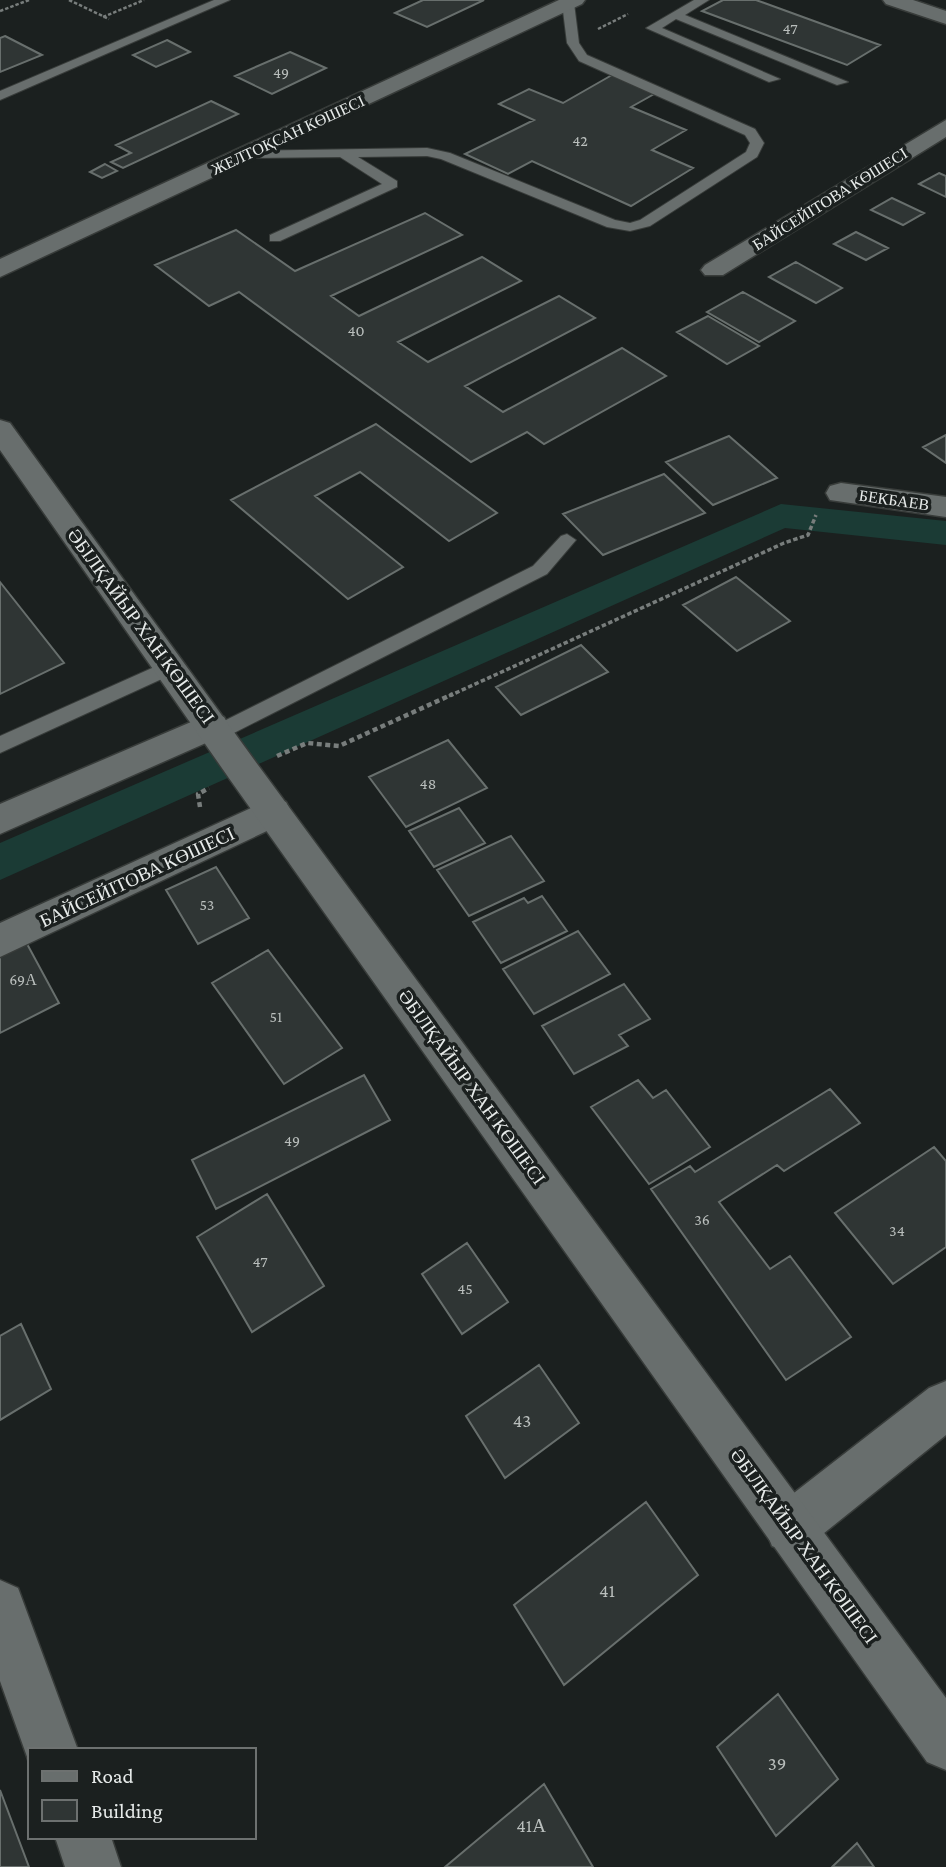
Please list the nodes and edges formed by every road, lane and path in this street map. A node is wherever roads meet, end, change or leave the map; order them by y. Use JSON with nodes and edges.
{"nodes":[{"id":1,"x":30,"y":0,"type":"edge"},
{"id":2,"x":69,"y":0,"type":"edge"},
{"id":3,"x":144,"y":0,"type":"edge"},
{"id":4,"x":224,"y":0,"type":"edge"},
{"id":5,"x":704,"y":0,"type":"edge"},
{"id":6,"x":893,"y":0,"type":"edge"},
{"id":7,"x":571,"y":2,"type":"edge"},
{"id":8,"x":0,"y":11,"type":"edge"},
{"id":9,"x":631,"y":12,"type":"dead end"},
{"id":10,"x":676,"y":15,"type":"junction"},
{"id":11,"x":103,"y":16,"type":"junction"},
{"id":12,"x":946,"y":18,"type":"edge"},
{"id":13,"x":114,"y":21,"type":"dead end"},
{"id":14,"x":573,"y":43,"type":"junction"},
{"id":15,"x":774,"y":79,"type":"dead end"},
{"id":16,"x":842,"y":82,"type":"dead end"},
{"id":17,"x":0,"y":96,"type":"edge"},
{"id":18,"x":946,"y":127,"type":"edge"},
{"id":19,"x":341,"y":152,"type":"junction"},
{"id":20,"x":247,"y":154,"type":"junction"},
{"id":21,"x":275,"y":239,"type":"dead end"},
{"id":22,"x":0,"y":269,"type":"edge"},
{"id":23,"x":714,"y":270,"type":"dead end"},
{"id":24,"x":0,"y":429,"type":"edge"},
{"id":25,"x":841,"y":493,"type":"dead end"},
{"id":26,"x":946,"y":508,"type":"edge"},
{"id":27,"x":808,"y":535,"type":"dead end"},
{"id":28,"x":567,"y":540,"type":"dead end"},
{"id":29,"x":170,"y":667,"type":"junction"},
{"id":30,"x":214,"y":729,"type":"junction"},
{"id":31,"x":0,"y":745,"type":"edge"},
{"id":32,"x":243,"y":771,"type":"junction"},
{"id":33,"x":273,"y":812,"type":"junction"},
{"id":34,"x":0,"y":820,"type":"edge"},
{"id":35,"x":0,"y":941,"type":"edge"},
{"id":36,"x":946,"y":1405,"type":"edge"},
{"id":37,"x":790,"y":1528,"type":"junction"},
{"id":38,"x":0,"y":1606,"type":"edge"},
{"id":39,"x":946,"y":1743,"type":"edge"},
{"id":40,"x":50,"y":1748,"type":"edge"},
{"id":41,"x":84,"y":1839,"type":"edge"},
{"id":42,"x":93,"y":1867,"type":"edge"}],
"edges":[{"from":1,"to":8,"type":"path"},
{"from":2,"to":11,"type":"path"},
{"from":3,"to":11,"type":"path"},
{"from":4,"to":17,"type":"lane"},
{"from":5,"to":10,"type":"lane"},
{"from":6,"to":12,"type":"street"},
{"from":7,"to":14,"type":"lane"},
{"from":7,"to":20,"type":"street","name":"ЖЕЛТОҚСАН КӨШЕСІ"},
{"from":9,"to":14,"type":"path"},
{"from":10,"to":15,"type":"lane"},
{"from":10,"to":16,"type":"lane"},
{"from":11,"to":13,"type":"path"},
{"from":14,"to":19,"type":"lane"},
{"from":18,"to":23,"type":"street","name":"БАЙСЕЙІТОВА КӨШЕСІ"},
{"from":19,"to":20,"type":"lane"},
{"from":19,"to":21,"type":"lane"},
{"from":20,"to":22,"type":"street","name":"ЖЕЛТОҚСАН КӨШЕСІ"},
{"from":24,"to":29,"type":"street","name":"ӘБІЛҚАЙЫР ХАН КӨШЕСІ"},
{"from":25,"to":26,"type":"street","name":"БЕКБАЕВ"},
{"from":27,"to":32,"type":"path"},
{"from":28,"to":30,"type":"lane"},
{"from":29,"to":30,"type":"street","name":"ӘБІЛҚАЙЫР ХАН КӨШЕСІ"},
{"from":29,"to":31,"type":"lane"},
{"from":30,"to":32,"type":"street","name":"ӘБІЛҚАЙЫР ХАН КӨШЕСІ"},
{"from":30,"to":34,"type":"street"},
{"from":32,"to":33,"type":"street","name":"ӘБІЛҚАЙЫР ХАН КӨШЕСІ"},
{"from":33,"to":35,"type":"street","name":"БАЙСЕЙІТОВА КӨШЕСІ"},
{"from":33,"to":37,"type":"street","name":"ӘБІЛҚАЙЫР ХАН КӨШЕСІ"},
{"from":36,"to":37,"type":"street"},
{"from":37,"to":39,"type":"street","name":"ӘБІЛҚАЙЫР ХАН КӨШЕСІ"},
{"from":38,"to":40,"type":"street"},
{"from":41,"to":42,"type":"street"}]}
